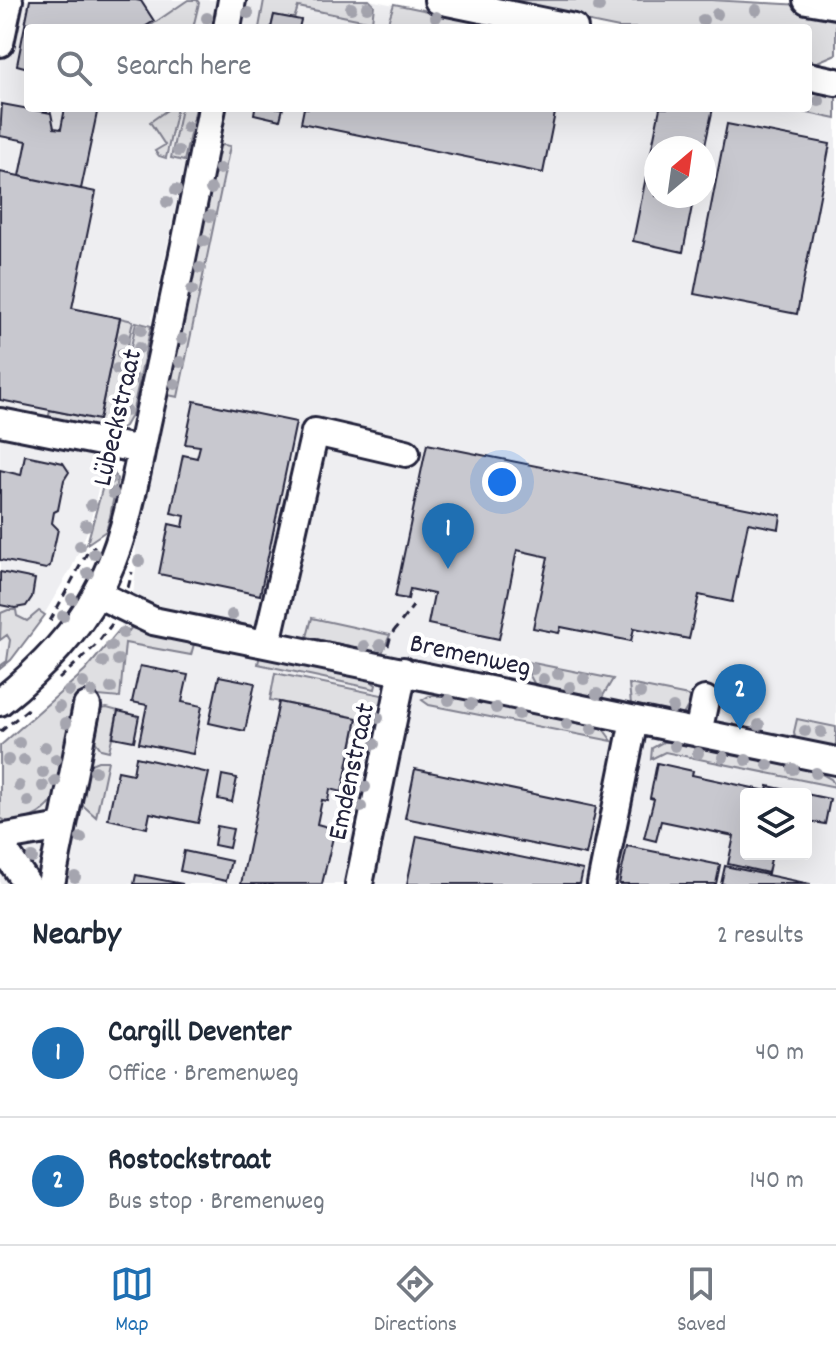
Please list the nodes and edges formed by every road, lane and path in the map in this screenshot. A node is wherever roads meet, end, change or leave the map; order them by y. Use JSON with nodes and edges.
{"nodes":[{"id":1,"x":9,"y":0,"type":"edge"},
{"id":2,"x":232,"y":0,"type":"edge"},
{"id":3,"x":438,"y":0,"type":"edge"},
{"id":4,"x":807,"y":0,"type":"edge"},
{"id":5,"x":836,"y":5,"type":"edge"},
{"id":6,"x":228,"y":24,"type":"edge"},
{"id":7,"x":555,"y":24,"type":"edge"},
{"id":8,"x":0,"y":43,"type":"edge"},
{"id":9,"x":812,"y":77,"type":"edge"},
{"id":10,"x":836,"y":82,"type":"edge"},
{"id":11,"x":211,"y":112,"type":"edge"},
{"id":12,"x":0,"y":422,"type":"edge"},
{"id":13,"x":141,"y":450,"type":"junction"},
{"id":14,"x":406,"y":453,"type":"dead end"},
{"id":15,"x":97,"y":594,"type":"junction"},
{"id":16,"x":413,"y":606,"type":"dead end"},
{"id":17,"x":391,"y":635,"type":"dead end"},
{"id":18,"x":267,"y":643,"type":"junction"},
{"id":19,"x":403,"y":671,"type":"junction"},
{"id":20,"x":705,"y":700,"type":"dead end"},
{"id":21,"x":0,"y":702,"type":"edge"},
{"id":22,"x":87,"y":706,"type":"dead end"},
{"id":23,"x":634,"y":720,"type":"junction"},
{"id":24,"x":698,"y":733,"type":"junction"},
{"id":25,"x":836,"y":761,"type":"edge"},
{"id":26,"x":62,"y":827,"type":"junction"},
{"id":27,"x":0,"y":841,"type":"edge"},
{"id":28,"x":27,"y":884,"type":"edge"},
{"id":29,"x":51,"y":884,"type":"edge"},
{"id":30,"x":359,"y":884,"type":"edge"},
{"id":31,"x":601,"y":884,"type":"edge"}],
"edges":[{"from":1,"to":8,"type":"street"},
{"from":2,"to":6,"type":"street"},
{"from":3,"to":7,"type":"street"},
{"from":4,"to":5,"type":"street"},
{"from":9,"to":10,"type":"street"},
{"from":11,"to":13,"type":"street","name":"Lübeckstraat"},
{"from":12,"to":13,"type":"street"},
{"from":13,"to":15,"type":"street","name":"Lübeckstraat"},
{"from":14,"to":18,"type":"street"},
{"from":15,"to":18,"type":"street","name":"Bremenweg"},
{"from":15,"to":21,"type":"street","name":"Lübeckstraat"},
{"from":16,"to":17,"type":"path"},
{"from":18,"to":19,"type":"street","name":"Bremenweg"},
{"from":19,"to":23,"type":"street","name":"Bremenweg"},
{"from":19,"to":30,"type":"street","name":"Emdenstraat"},
{"from":20,"to":24,"type":"street"},
{"from":22,"to":26,"type":"street"},
{"from":23,"to":24,"type":"street","name":"Bremenweg"},
{"from":23,"to":31,"type":"street"},
{"from":24,"to":25,"type":"street","name":"Bremenweg"},
{"from":26,"to":27,"type":"street"},
{"from":26,"to":29,"type":"street"},
{"from":27,"to":28,"type":"street"}]}
